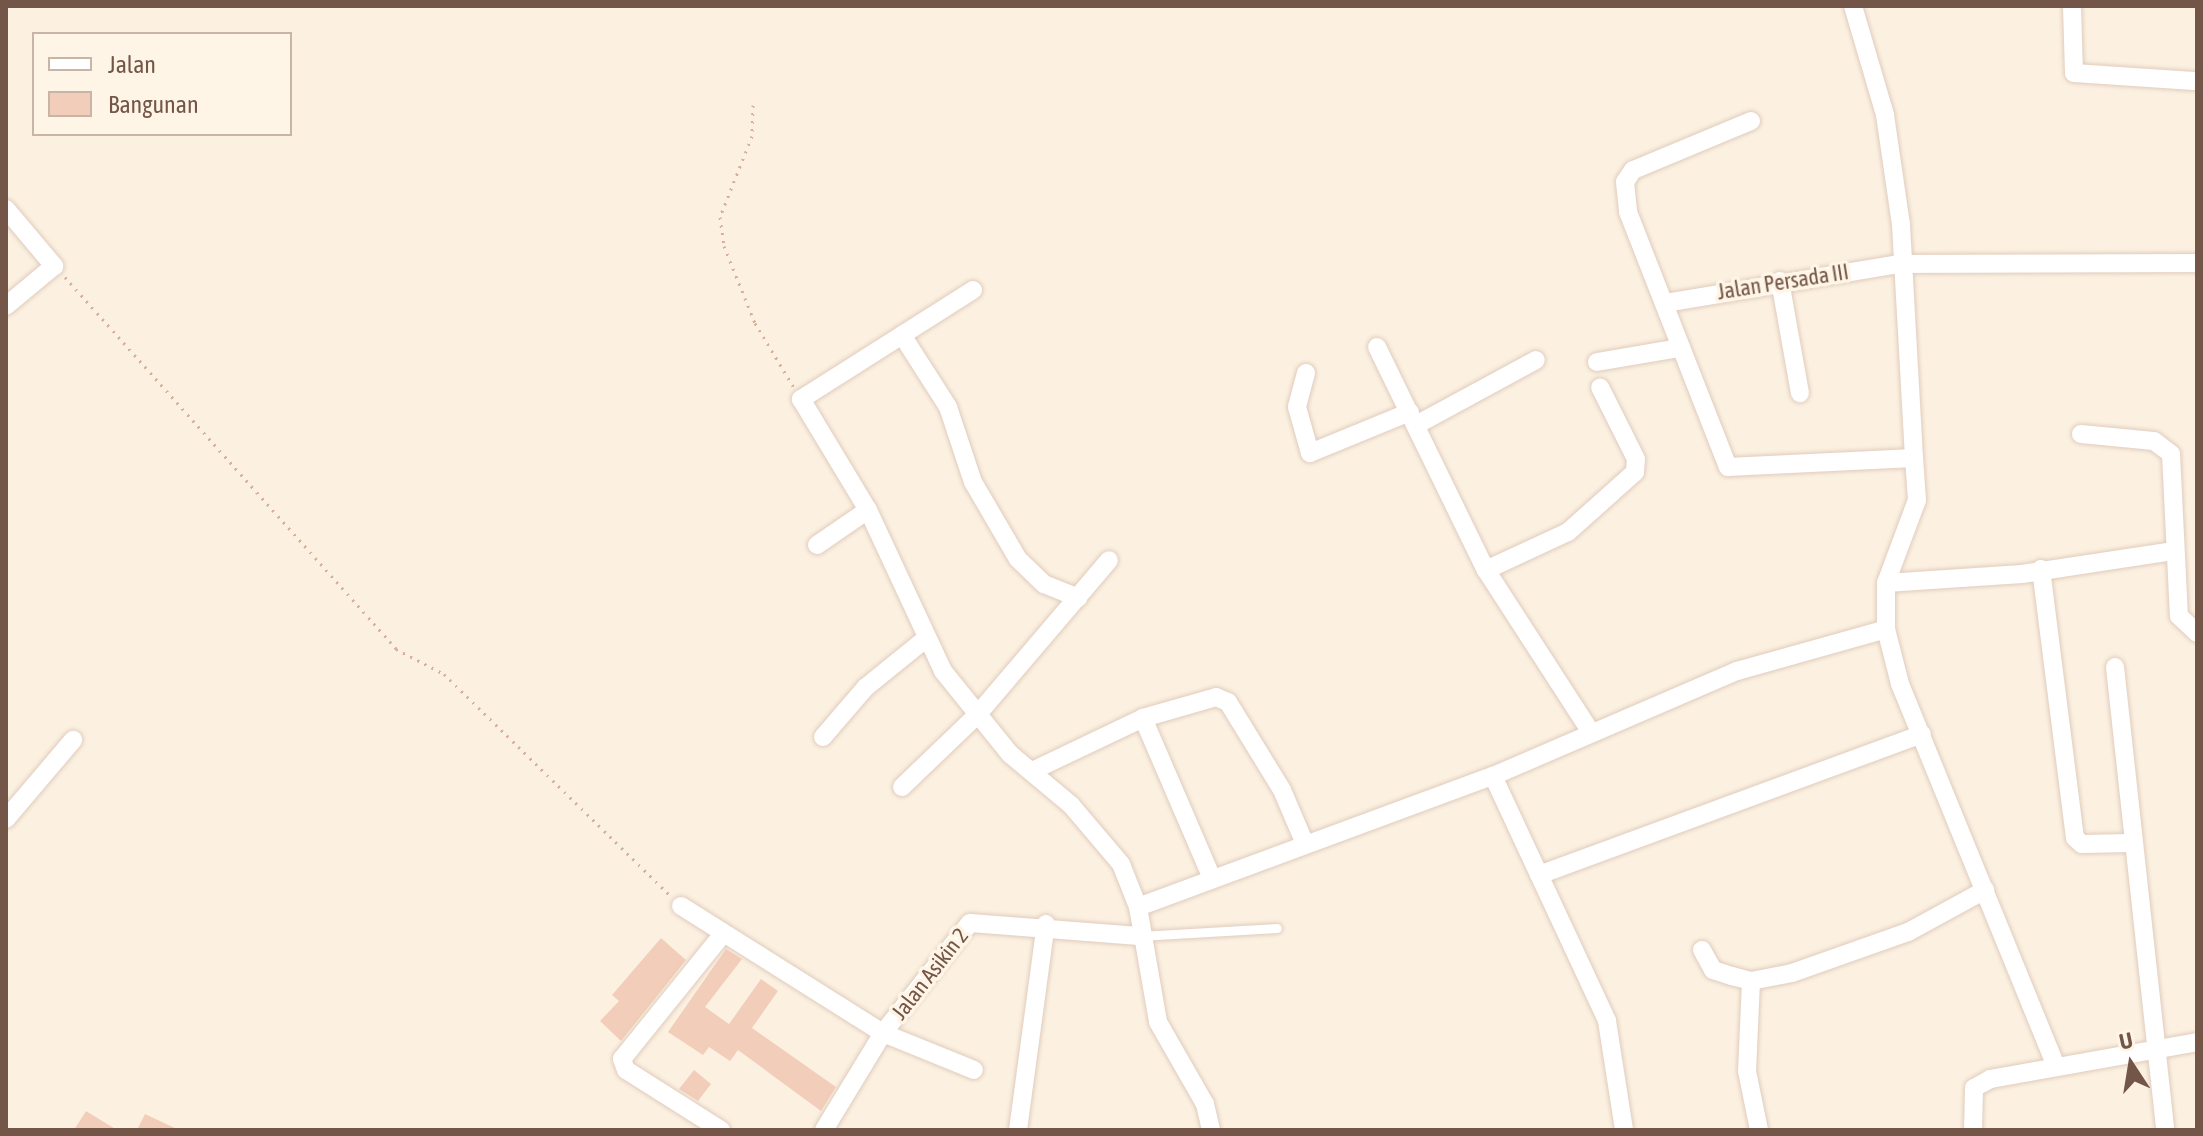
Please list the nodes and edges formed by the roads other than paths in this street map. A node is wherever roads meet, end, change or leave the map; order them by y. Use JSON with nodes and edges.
{"nodes":[{"id":1,"x":1853,"y":6,"type":"edge"},
{"id":2,"x":2072,"y":6,"type":"edge"},
{"id":3,"x":2194,"y":81,"type":"dead end"},
{"id":4,"x":1751,"y":121,"type":"dead end"},
{"id":5,"x":6,"y":209,"type":"edge"},
{"id":6,"x":2197,"y":263,"type":"edge"},
{"id":7,"x":1900,"y":264,"type":"junction"},
{"id":8,"x":1780,"y":281,"type":"junction"},
{"id":9,"x":973,"y":290,"type":"dead end"},
{"id":10,"x":1666,"y":303,"type":"junction"},
{"id":11,"x":6,"y":306,"type":"edge"},
{"id":12,"x":902,"y":335,"type":"junction"},
{"id":13,"x":1377,"y":347,"type":"dead end"},
{"id":14,"x":1680,"y":348,"type":"junction"},
{"id":15,"x":1536,"y":360,"type":"dead end"},
{"id":16,"x":1597,"y":362,"type":"dead end"},
{"id":17,"x":1306,"y":373,"type":"dead end"},
{"id":18,"x":1600,"y":387,"type":"dead end"},
{"id":19,"x":1800,"y":393,"type":"dead end"},
{"id":20,"x":1414,"y":418,"type":"junction"},
{"id":21,"x":2081,"y":434,"type":"dead end"},
{"id":22,"x":1914,"y":458,"type":"junction"},
{"id":23,"x":868,"y":510,"type":"junction"},
{"id":24,"x":817,"y":545,"type":"dead end"},
{"id":25,"x":2174,"y":551,"type":"junction"},
{"id":26,"x":1109,"y":560,"type":"dead end"},
{"id":27,"x":2041,"y":569,"type":"junction"},
{"id":28,"x":1486,"y":570,"type":"junction"},
{"id":29,"x":1886,"y":583,"type":"junction"},
{"id":30,"x":1078,"y":598,"type":"junction"},
{"id":31,"x":1886,"y":629,"type":"junction"},
{"id":32,"x":2197,"y":633,"type":"edge"},
{"id":33,"x":924,"y":640,"type":"junction"},
{"id":34,"x":2115,"y":667,"type":"dead end"},
{"id":35,"x":978,"y":714,"type":"junction"},
{"id":36,"x":1143,"y":718,"type":"junction"},
{"id":37,"x":1591,"y":732,"type":"junction"},
{"id":38,"x":1922,"y":734,"type":"junction"},
{"id":39,"x":823,"y":737,"type":"dead end"},
{"id":40,"x":73,"y":740,"type":"dead end"},
{"id":41,"x":1032,"y":771,"type":"junction"},
{"id":42,"x":1493,"y":776,"type":"junction"},
{"id":43,"x":902,"y":787,"type":"dead end"},
{"id":44,"x":6,"y":819,"type":"edge"},
{"id":45,"x":2131,"y":843,"type":"junction"},
{"id":46,"x":1305,"y":844,"type":"junction"},
{"id":47,"x":1539,"y":875,"type":"junction"},
{"id":48,"x":1212,"y":878,"type":"junction"},
{"id":49,"x":1985,"y":890,"type":"junction"},
{"id":50,"x":681,"y":906,"type":"road end"},
{"id":51,"x":1138,"y":907,"type":"junction"},
{"id":52,"x":1046,"y":924,"type":"junction"},
{"id":53,"x":1277,"y":928,"type":"dead end"},
{"id":54,"x":723,"y":934,"type":"junction"},
{"id":55,"x":1140,"y":936,"type":"junction"},
{"id":56,"x":1702,"y":950,"type":"dead end"},
{"id":57,"x":1751,"y":981,"type":"junction"},
{"id":58,"x":883,"y":1033,"type":"junction"},
{"id":59,"x":2197,"y":1042,"type":"edge"},
{"id":60,"x":2158,"y":1048,"type":"junction"},
{"id":61,"x":2055,"y":1063,"type":"junction"},
{"id":62,"x":974,"y":1070,"type":"dead end"},
{"id":63,"x":721,"y":1130,"type":"edge"},
{"id":64,"x":824,"y":1130,"type":"edge"},
{"id":65,"x":1018,"y":1130,"type":"edge"},
{"id":66,"x":1211,"y":1130,"type":"edge"},
{"id":67,"x":1624,"y":1130,"type":"edge"},
{"id":68,"x":1759,"y":1130,"type":"edge"},
{"id":69,"x":1973,"y":1130,"type":"edge"},
{"id":70,"x":2165,"y":1130,"type":"edge"}],
"edges":[{"from":1,"to":7,"type":"street"},
{"from":2,"to":3,"type":"street"},
{"from":4,"to":10,"type":"street"},
{"from":5,"to":11,"type":"street"},
{"from":6,"to":7,"type":"street","name":"Jalan Persada III"},
{"from":7,"to":8,"type":"street","name":"Jalan Persada III"},
{"from":7,"to":22,"type":"street"},
{"from":8,"to":10,"type":"street","name":"Jalan Persada III"},
{"from":8,"to":19,"type":"street"},
{"from":9,"to":12,"type":"street"},
{"from":10,"to":14,"type":"street"},
{"from":12,"to":23,"type":"street"},
{"from":12,"to":30,"type":"street"},
{"from":13,"to":20,"type":"street"},
{"from":14,"to":16,"type":"street"},
{"from":14,"to":22,"type":"street"},
{"from":15,"to":20,"type":"street"},
{"from":17,"to":20,"type":"street"},
{"from":18,"to":28,"type":"street"},
{"from":20,"to":28,"type":"street"},
{"from":21,"to":25,"type":"street"},
{"from":22,"to":29,"type":"street"},
{"from":23,"to":24,"type":"street"},
{"from":23,"to":33,"type":"street"},
{"from":25,"to":27,"type":"street"},
{"from":25,"to":32,"type":"street"},
{"from":26,"to":30,"type":"street"},
{"from":27,"to":29,"type":"street"},
{"from":27,"to":45,"type":"street"},
{"from":28,"to":37,"type":"street"},
{"from":29,"to":31,"type":"street"},
{"from":30,"to":35,"type":"street"},
{"from":31,"to":37,"type":"street"},
{"from":31,"to":38,"type":"street"},
{"from":33,"to":35,"type":"street"},
{"from":33,"to":39,"type":"street"},
{"from":34,"to":45,"type":"street"},
{"from":35,"to":41,"type":"street"},
{"from":35,"to":43,"type":"street"},
{"from":36,"to":41,"type":"street"},
{"from":36,"to":46,"type":"street"},
{"from":36,"to":48,"type":"street"},
{"from":37,"to":42,"type":"street"},
{"from":38,"to":47,"type":"street"},
{"from":38,"to":49,"type":"street"},
{"from":40,"to":44,"type":"street"},
{"from":41,"to":51,"type":"street"},
{"from":42,"to":46,"type":"street"},
{"from":42,"to":47,"type":"street"},
{"from":45,"to":60,"type":"street"},
{"from":46,"to":48,"type":"street"},
{"from":47,"to":67,"type":"street"},
{"from":48,"to":51,"type":"street"},
{"from":49,"to":57,"type":"street"},
{"from":49,"to":61,"type":"street"},
{"from":50,"to":54,"type":"street"},
{"from":51,"to":55,"type":"street"},
{"from":52,"to":55,"type":"street","name":"Jalan Asikin 2"},
{"from":52,"to":58,"type":"street","name":"Jalan Asikin 2"},
{"from":52,"to":65,"type":"street"},
{"from":53,"to":55,"type":"lane"},
{"from":54,"to":58,"type":"street"},
{"from":54,"to":63,"type":"street"},
{"from":55,"to":66,"type":"street"},
{"from":56,"to":57,"type":"street"},
{"from":57,"to":68,"type":"street"},
{"from":58,"to":62,"type":"street"},
{"from":58,"to":64,"type":"street","name":"Jalan Asikin 2"},
{"from":59,"to":60,"type":"street"},
{"from":60,"to":61,"type":"street"},
{"from":60,"to":70,"type":"street"},
{"from":61,"to":69,"type":"street"}]}
